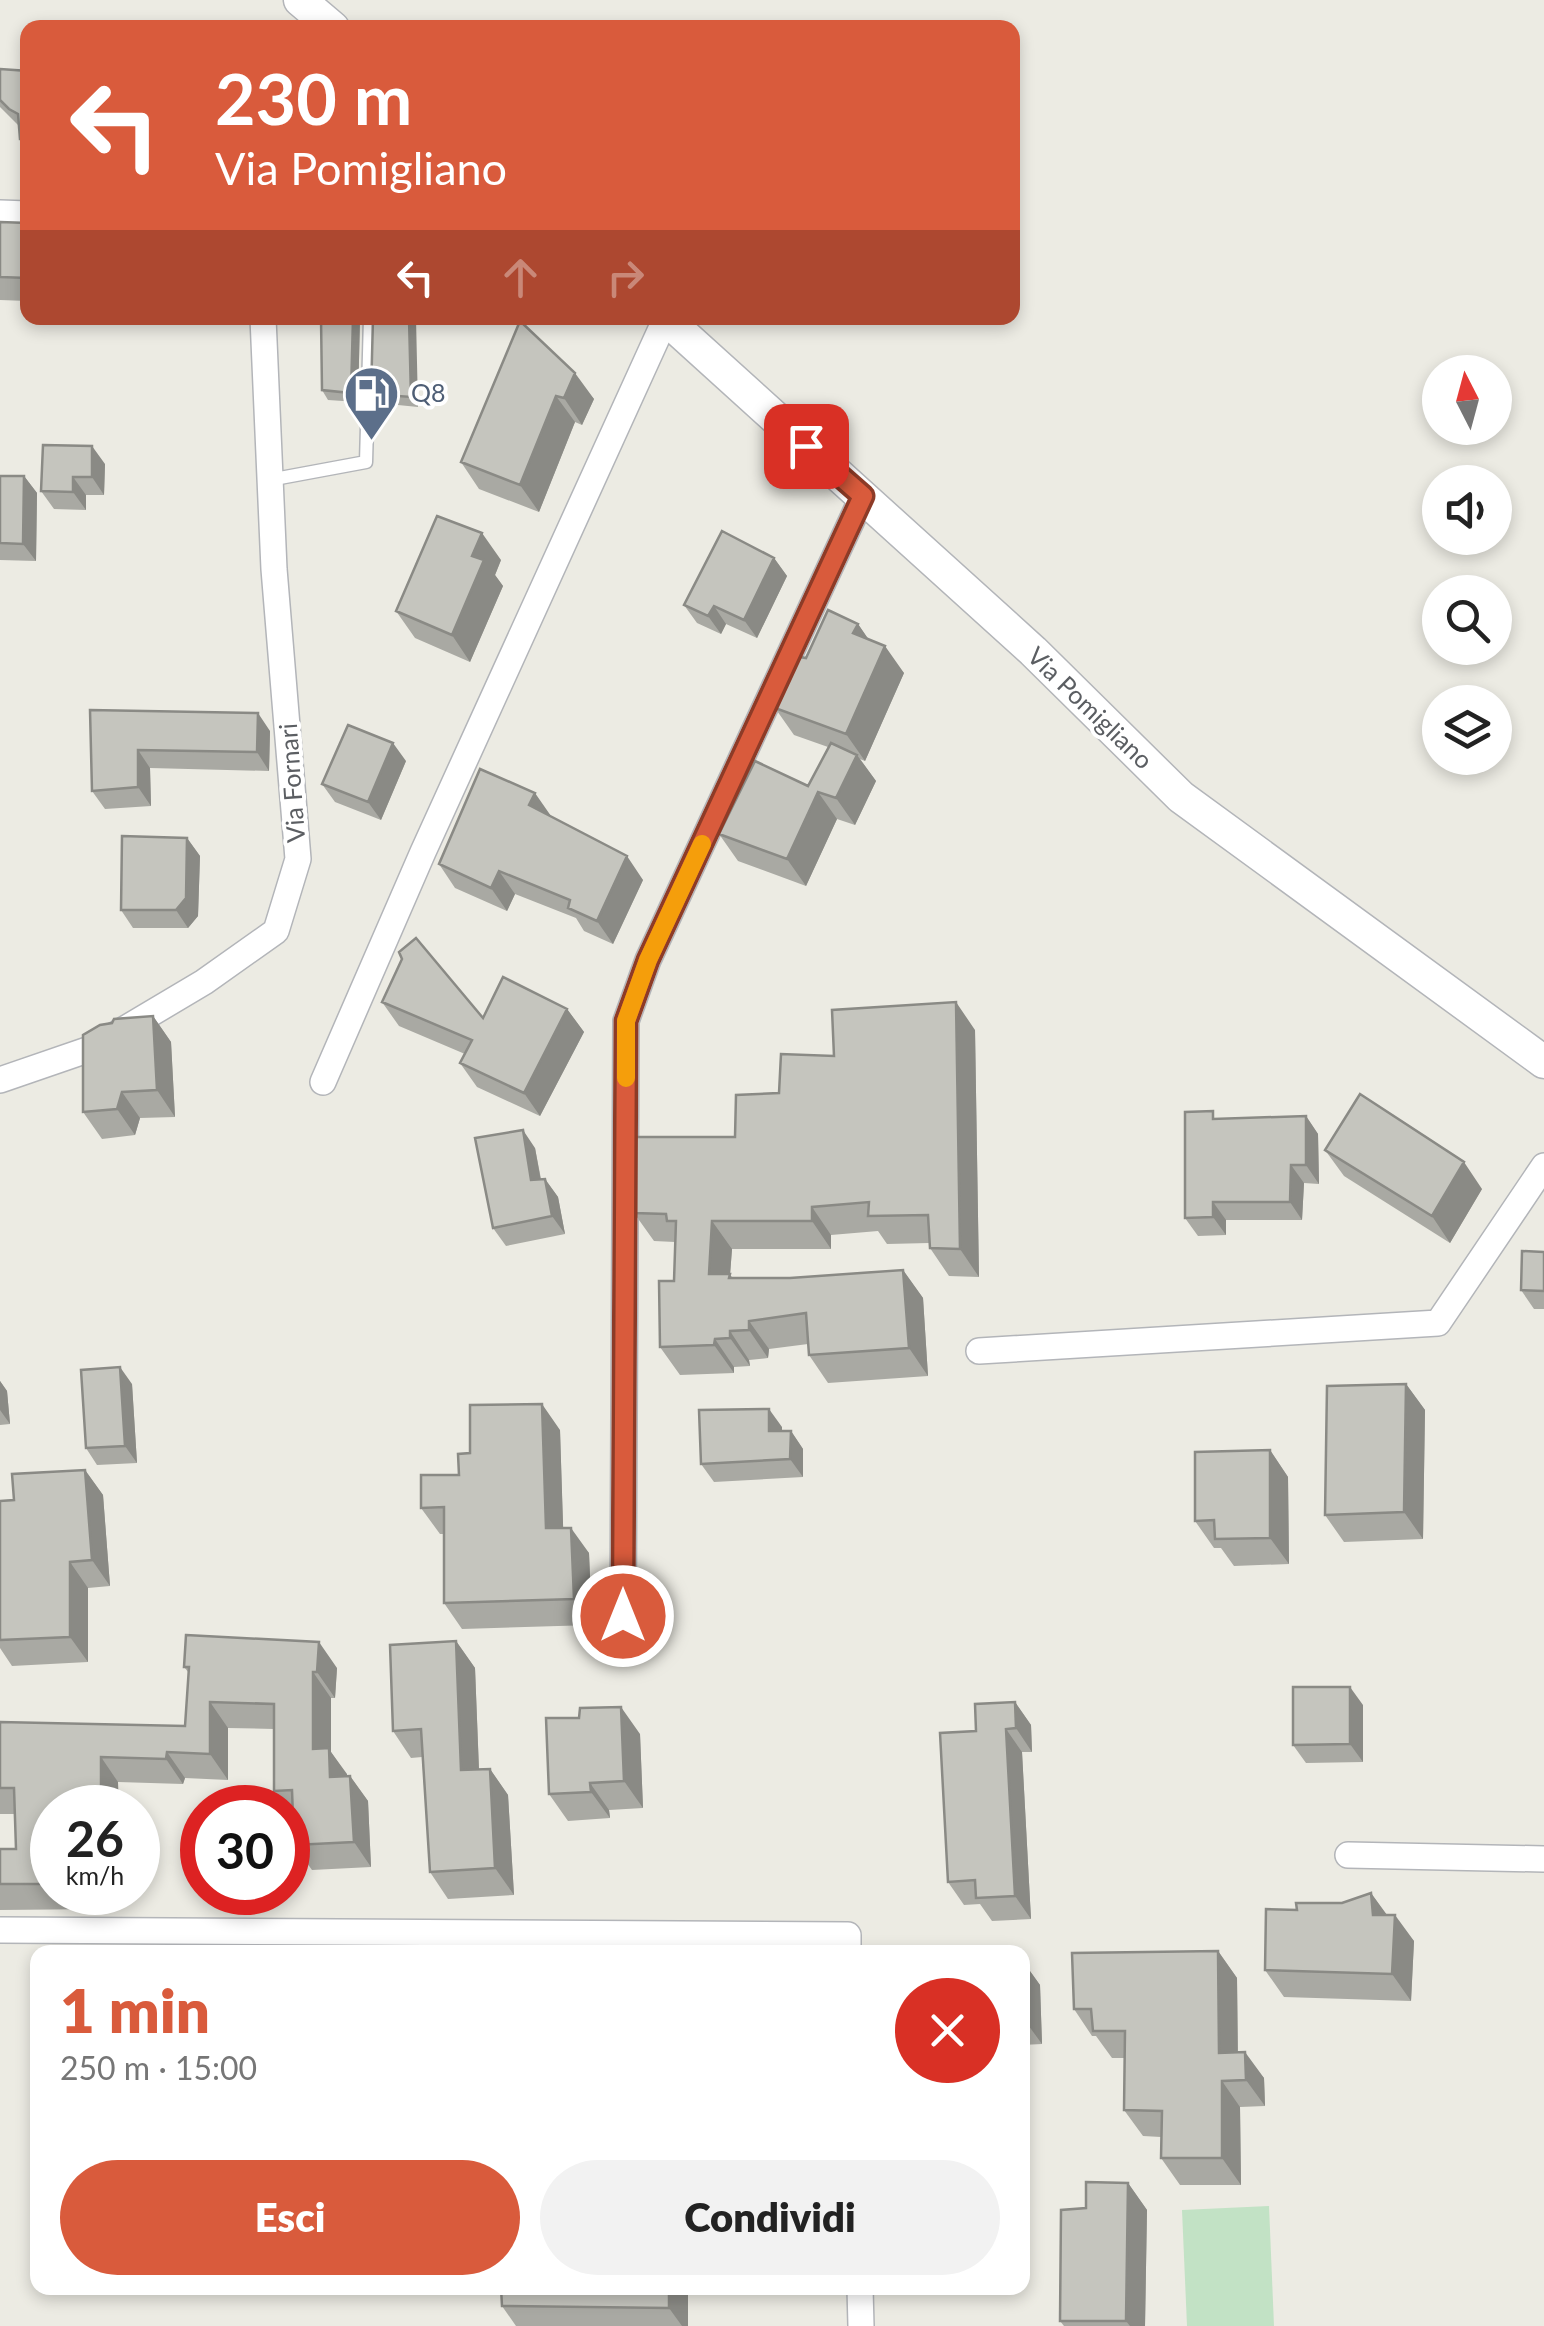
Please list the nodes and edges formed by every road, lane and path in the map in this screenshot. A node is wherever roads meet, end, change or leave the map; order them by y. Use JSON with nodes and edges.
{"nodes":[{"id":1,"x":263,"y":325,"type":"edge"},
{"id":2,"x":370,"y":325,"type":"edge"},
{"id":3,"x":663,"y":325,"type":"edge"},
{"id":4,"x":674,"y":325,"type":"edge"},
{"id":5,"x":269,"y":480,"type":"junction"},
{"id":6,"x":863,"y":496,"type":"junction"},
{"id":7,"x":1544,"y":1062,"type":"edge"},
{"id":8,"x":0,"y":1080,"type":"edge"},
{"id":9,"x":323,"y":1082,"type":"dead end"},
{"id":10,"x":1544,"y":1166,"type":"edge"},
{"id":11,"x":979,"y":1351,"type":"dead end"},
{"id":12,"x":623,"y":1616,"type":"dead end"},
{"id":13,"x":1348,"y":1855,"type":"dead end"},
{"id":14,"x":1544,"y":1859,"type":"edge"},
{"id":15,"x":0,"y":1930,"type":"edge"},
{"id":16,"x":848,"y":1945,"type":"edge"},
{"id":17,"x":860,"y":2295,"type":"edge"},
{"id":18,"x":861,"y":2326,"type":"edge"}],
"edges":[{"from":1,"to":5,"type":"street","name":"Via Fornari"},
{"from":2,"to":5,"type":"lane"},
{"from":3,"to":9,"type":"street"},
{"from":4,"to":6,"type":"street","name":"Via Pomigliano"},
{"from":5,"to":8,"type":"street","name":"Via Fornari"},
{"from":6,"to":7,"type":"street","name":"Via Pomigliano"},
{"from":6,"to":12,"type":"street"},
{"from":10,"to":11,"type":"street"},
{"from":13,"to":14,"type":"street"},
{"from":15,"to":16,"type":"street"},
{"from":17,"to":18,"type":"street"}]}
